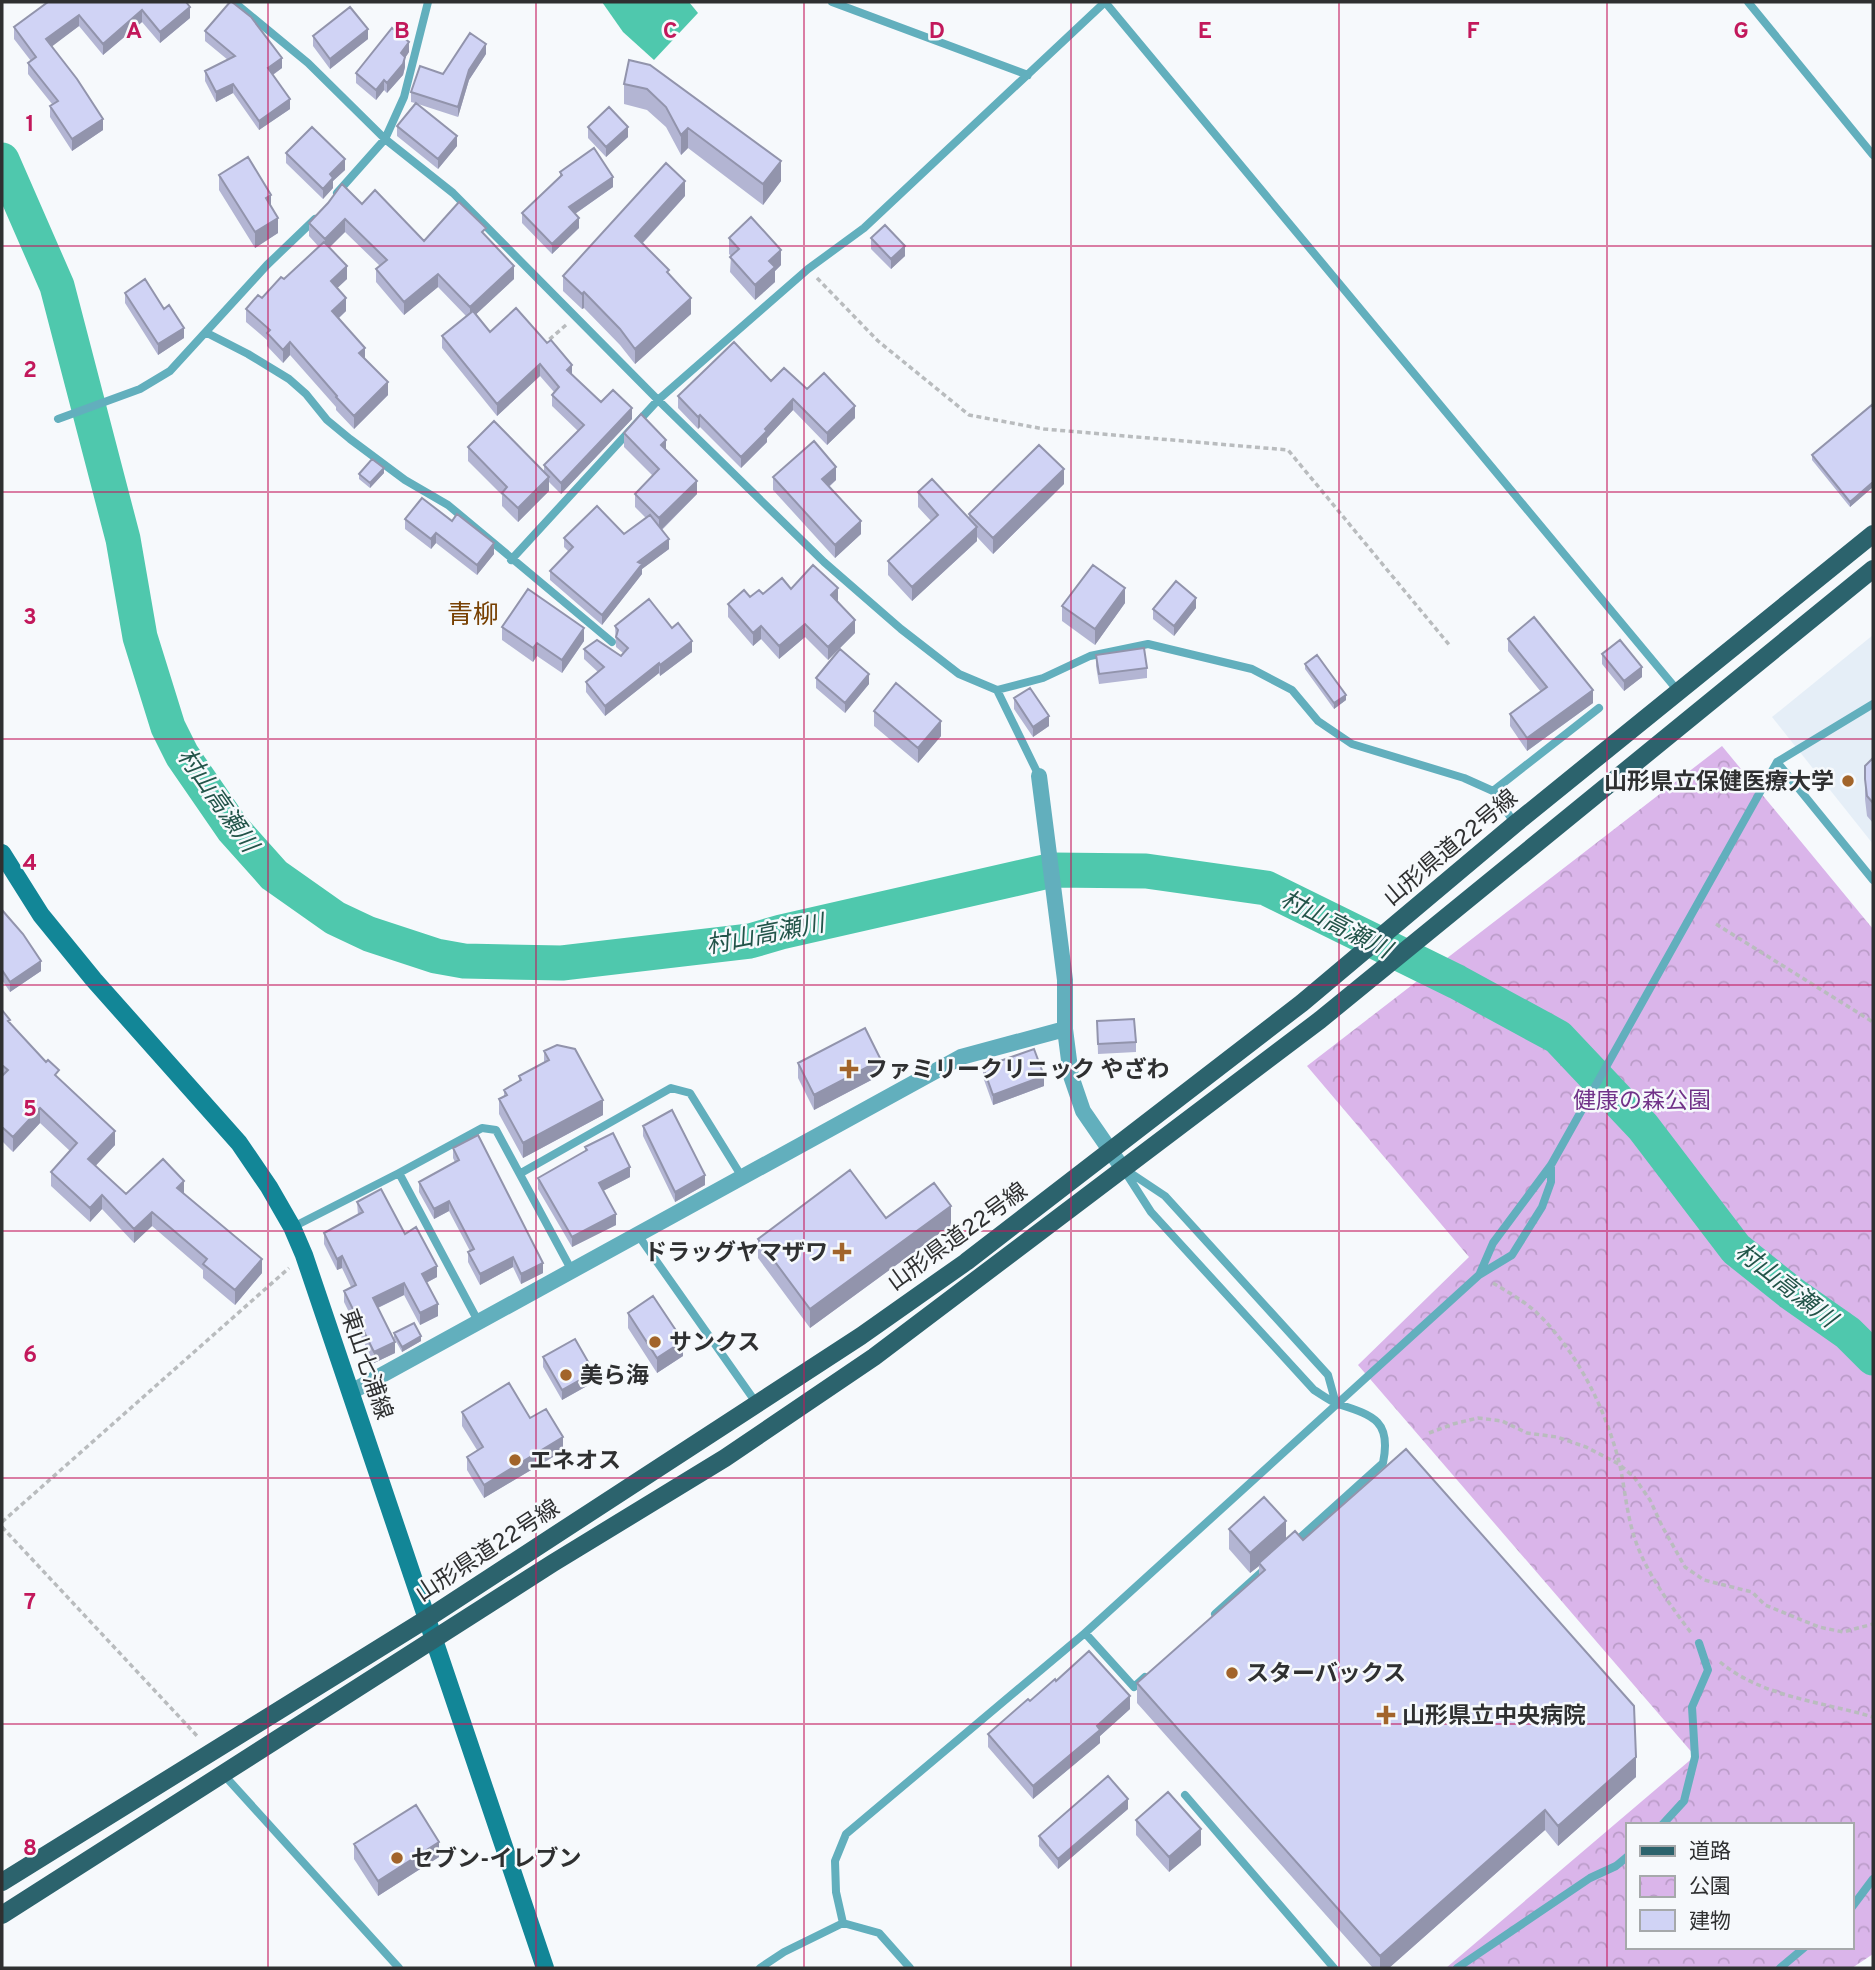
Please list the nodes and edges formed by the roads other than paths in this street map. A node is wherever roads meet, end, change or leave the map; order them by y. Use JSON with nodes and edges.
{"nodes":[{"id":1,"x":234,"y":2,"type":"edge"},
{"id":2,"x":428,"y":2,"type":"edge"},
{"id":3,"x":832,"y":2,"type":"edge"},
{"id":4,"x":1748,"y":2,"type":"edge"},
{"id":5,"x":1028,"y":75,"type":"junction"},
{"id":6,"x":385,"y":139,"type":"junction"},
{"id":7,"x":1873,"y":155,"type":"edge"},
{"id":8,"x":334,"y":198,"type":"edge"},
{"id":9,"x":325,"y":207,"type":"edge"},
{"id":10,"x":207,"y":333,"type":"junction"},
{"id":11,"x":659,"y":400,"type":"junction"},
{"id":12,"x":58,"y":419,"type":"dead end"},
{"id":13,"x":1873,"y":534,"type":"edge"},
{"id":14,"x":511,"y":560,"type":"junction"},
{"id":15,"x":1872,"y":574,"type":"edge"},
{"id":16,"x":612,"y":642,"type":"dead end"},
{"id":17,"x":997,"y":690,"type":"junction"},
{"id":18,"x":1678,"y":691,"type":"junction"},
{"id":19,"x":1873,"y":704,"type":"edge"},
{"id":20,"x":1599,"y":708,"type":"dead end"},
{"id":21,"x":1777,"y":762,"type":"junction"},
{"id":22,"x":1039,"y":776,"type":"joint"},
{"id":23,"x":1493,"y":791,"type":"junction"},
{"id":24,"x":1515,"y":824,"type":"junction"},
{"id":25,"x":2,"y":853,"type":"edge"},
{"id":26,"x":1873,"y":880,"type":"edge"},
{"id":27,"x":1065,"y":1029,"type":"junction"},
{"id":28,"x":1110,"y":1152,"type":"junction"},
{"id":29,"x":1551,"y":1165,"type":"junction"},
{"id":30,"x":1124,"y":1169,"type":"junction"},
{"id":31,"x":398,"y":1172,"type":"junction"},
{"id":32,"x":521,"y":1173,"type":"junction"},
{"id":33,"x":742,"y":1177,"type":"junction"},
{"id":34,"x":292,"y":1227,"type":"junction"},
{"id":35,"x":638,"y":1235,"type":"junction"},
{"id":36,"x":572,"y":1271,"type":"junction"},
{"id":37,"x":1479,"y":1275,"type":"junction"},
{"id":38,"x":478,"y":1321,"type":"junction"},
{"id":39,"x":351,"y":1392,"type":"junction"},
{"id":40,"x":757,"y":1404,"type":"junction"},
{"id":41,"x":1336,"y":1404,"type":"junction"},
{"id":42,"x":1290,"y":1547,"type":"edge"},
{"id":43,"x":1269,"y":1565,"type":"edge"},
{"id":44,"x":428,"y":1618,"type":"junction"},
{"id":45,"x":1207,"y":1621,"type":"edge"},
{"id":46,"x":1085,"y":1633,"type":"junction"},
{"id":47,"x":435,"y":1638,"type":"junction"},
{"id":48,"x":1699,"y":1643,"type":"road end"},
{"id":49,"x":1155,"y":1668,"type":"edge"},
{"id":50,"x":224,"y":1774,"type":"junction"},
{"id":51,"x":1185,"y":1795,"type":"dead end"},
{"id":52,"x":1664,"y":1823,"type":"edge"},
{"id":53,"x":1626,"y":1858,"type":"edge"},
{"id":54,"x":1873,"y":1880,"type":"edge"},
{"id":55,"x":2,"y":1882,"type":"edge"},
{"id":56,"x":1854,"y":1904,"type":"edge"},
{"id":57,"x":2,"y":1915,"type":"edge"},
{"id":58,"x":843,"y":1923,"type":"junction"},
{"id":59,"x":1803,"y":1949,"type":"edge"},
{"id":60,"x":399,"y":1968,"type":"edge"},
{"id":61,"x":545,"y":1968,"type":"edge"},
{"id":62,"x":760,"y":1968,"type":"edge"},
{"id":63,"x":910,"y":1968,"type":"edge"},
{"id":64,"x":1334,"y":1968,"type":"edge"},
{"id":65,"x":1457,"y":1968,"type":"edge"},
{"id":66,"x":1780,"y":1968,"type":"edge"}],
"edges":[{"from":1,"to":6,"type":"lane"},
{"from":2,"to":6,"type":"lane"},
{"from":3,"to":5,"type":"lane"},
{"from":4,"to":7,"type":"lane"},
{"from":5,"to":11,"type":"lane"},
{"from":5,"to":18,"type":"lane"},
{"from":6,"to":8,"type":"lane"},
{"from":6,"to":11,"type":"lane"},
{"from":9,"to":10,"type":"lane"},
{"from":10,"to":12,"type":"lane"},
{"from":10,"to":14,"type":"lane"},
{"from":11,"to":14,"type":"lane"},
{"from":11,"to":17,"type":"lane"},
{"from":13,"to":18,"type":"main road","name":"山形県道22号線"},
{"from":14,"to":16,"type":"lane"},
{"from":15,"to":30,"type":"main road","name":"山形県道22号線"},
{"from":17,"to":22,"type":"lane"},
{"from":17,"to":23,"type":"lane"},
{"from":18,"to":24,"type":"main road","name":"山形県道22号線"},
{"from":19,"to":21,"type":"lane"},
{"from":20,"to":23,"type":"lane"},
{"from":21,"to":26,"type":"lane"},
{"from":21,"to":29,"type":"lane"},
{"from":22,"to":27,"type":"street"},
{"from":23,"to":24,"type":"lane"},
{"from":24,"to":28,"type":"main road","name":"山形県道22号線"},
{"from":25,"to":34,"type":"main road","name":"東山七浦線"},
{"from":27,"to":28,"type":"street"},
{"from":27,"to":33,"type":"street"},
{"from":28,"to":30,"type":"street"},
{"from":28,"to":40,"type":"main road","name":"山形県道22号線"},
{"from":29,"to":37,"type":"lane"},
{"from":29,"to":37,"type":"lane"},
{"from":30,"to":41,"type":"lane"},
{"from":30,"to":41,"type":"lane"},
{"from":30,"to":47,"type":"main road","name":"山形県道22号線"},
{"from":31,"to":32,"type":"lane"},
{"from":31,"to":34,"type":"lane"},
{"from":31,"to":38,"type":"lane"},
{"from":32,"to":33,"type":"lane"},
{"from":32,"to":36,"type":"lane"},
{"from":33,"to":35,"type":"street"},
{"from":34,"to":39,"type":"main road","name":"東山七浦線"},
{"from":35,"to":36,"type":"street"},
{"from":35,"to":40,"type":"lane"},
{"from":36,"to":38,"type":"street"},
{"from":37,"to":41,"type":"lane"},
{"from":38,"to":39,"type":"street"},
{"from":39,"to":44,"type":"main road","name":"東山七浦線"},
{"from":40,"to":44,"type":"main road","name":"山形県道22号線"},
{"from":41,"to":42,"type":"lane"},
{"from":41,"to":46,"type":"lane"},
{"from":43,"to":45,"type":"lane"},
{"from":44,"to":47,"type":"main road","name":"東山七浦線"},
{"from":44,"to":55,"type":"main road","name":"山形県道22号線"},
{"from":46,"to":49,"type":"lane"},
{"from":46,"to":58,"type":"lane"},
{"from":47,"to":50,"type":"main road","name":"山形県道22号線"},
{"from":47,"to":61,"type":"main road","name":"東山七浦線"},
{"from":48,"to":52,"type":"lane"},
{"from":50,"to":57,"type":"main road","name":"山形県道22号線"},
{"from":50,"to":60,"type":"lane"},
{"from":51,"to":64,"type":"lane"},
{"from":53,"to":65,"type":"lane"},
{"from":54,"to":56,"type":"lane"},
{"from":58,"to":62,"type":"lane"},
{"from":58,"to":63,"type":"lane"},
{"from":59,"to":66,"type":"lane"}]}
